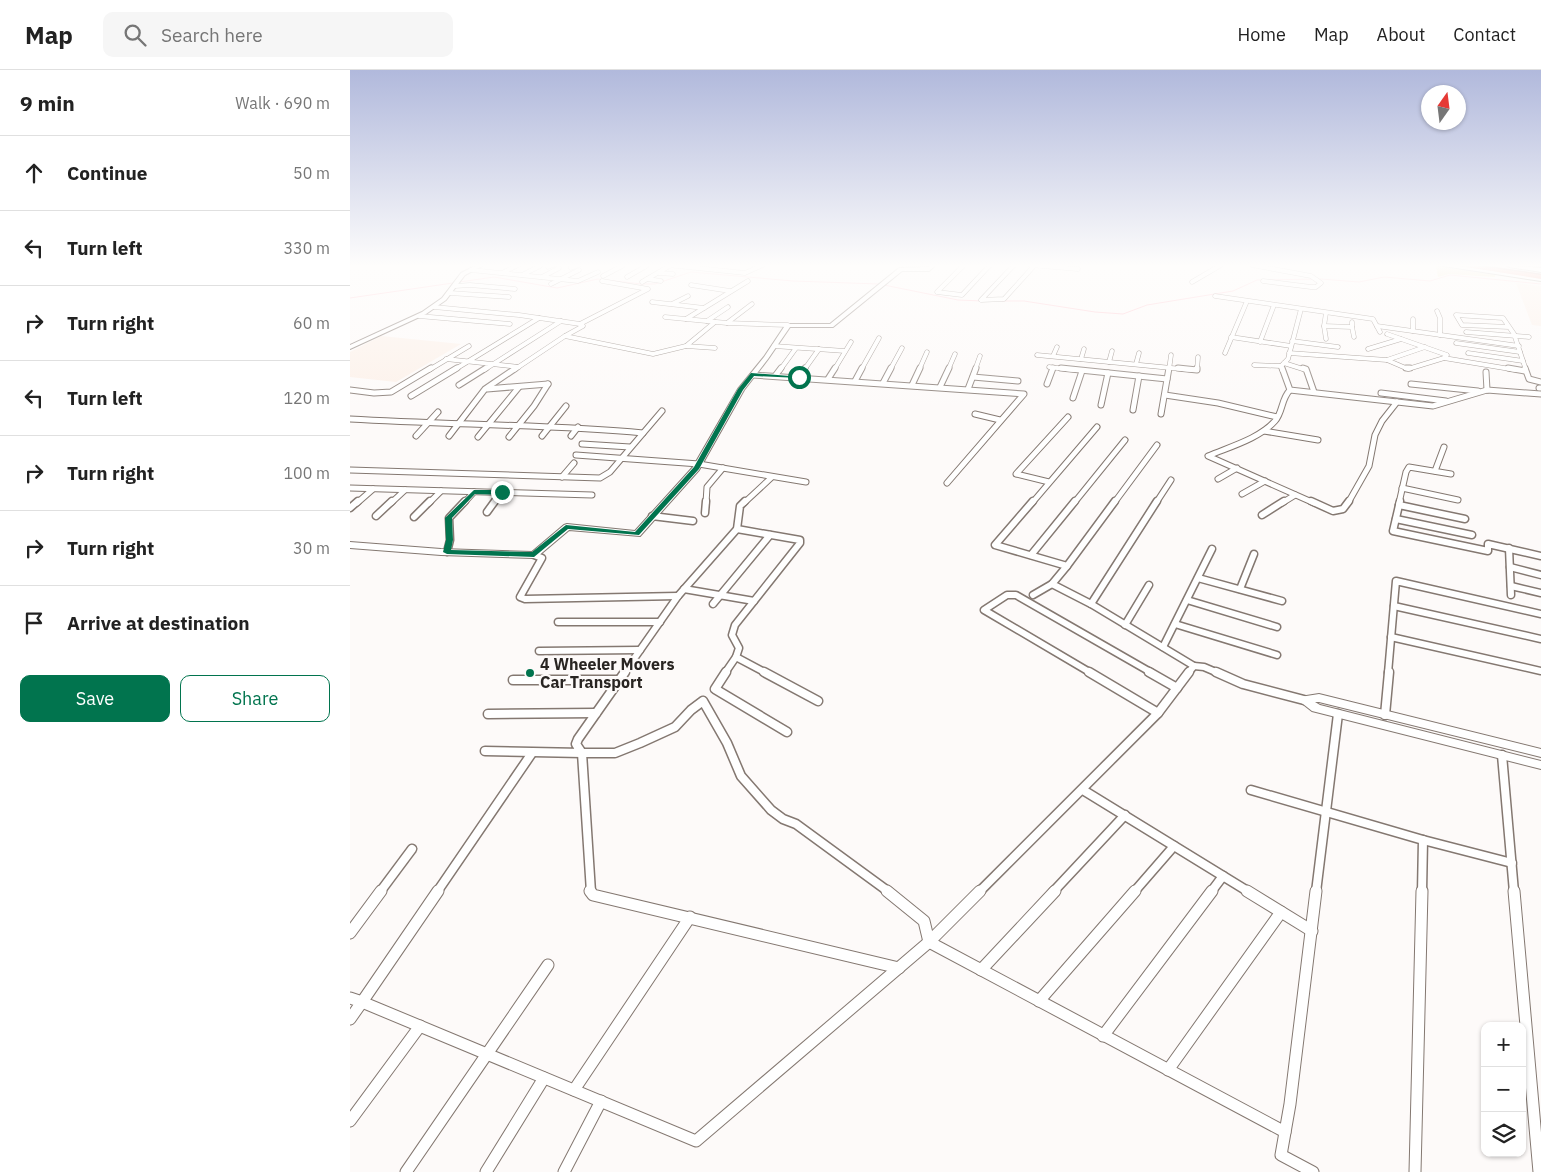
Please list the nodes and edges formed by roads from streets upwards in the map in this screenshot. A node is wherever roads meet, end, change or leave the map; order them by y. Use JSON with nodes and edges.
{"nodes":[{"id":1,"x":418,"y":316,"type":"edge"},
{"id":2,"x":424,"y":316,"type":"edge"},
{"id":3,"x":524,"y":316,"type":"edge"},
{"id":4,"x":595,"y":316,"type":"edge"},
{"id":5,"x":690,"y":316,"type":"edge"},
{"id":6,"x":715,"y":316,"type":"edge"},
{"id":7,"x":736,"y":316,"type":"edge"},
{"id":8,"x":842,"y":316,"type":"edge"},
{"id":9,"x":1240,"y":316,"type":"edge"},
{"id":10,"x":1270,"y":316,"type":"edge"},
{"id":11,"x":1299,"y":316,"type":"edge"},
{"id":12,"x":1325,"y":316,"type":"edge"},
{"id":13,"x":1353,"y":316,"type":"edge"},
{"id":14,"x":1439,"y":316,"type":"edge"},
{"id":15,"x":1457,"y":316,"type":"edge"},
{"id":16,"x":1478,"y":316,"type":"edge"},
{"id":17,"x":665,"y":317,"type":"dead end"},
{"id":18,"x":538,"y":318,"type":"junction"},
{"id":19,"x":686,"y":319,"type":"junction"},
{"id":20,"x":1413,"y":319,"type":"dead end"},
{"id":21,"x":561,"y":321,"type":"junction"},
{"id":22,"x":707,"y":322,"type":"junction"},
{"id":23,"x":715,"y":322,"type":"junction"},
{"id":24,"x":510,"y":324,"type":"dead end"},
{"id":25,"x":580,"y":324,"type":"junction"},
{"id":26,"x":727,"y":324,"type":"junction"},
{"id":27,"x":788,"y":325,"type":"junction"},
{"id":28,"x":1324,"y":326,"type":"junction"},
{"id":29,"x":1377,"y":326,"type":"junction"},
{"id":30,"x":1509,"y":328,"type":"junction"},
{"id":31,"x":1412,"y":331,"type":"junction"},
{"id":32,"x":1380,"y":332,"type":"dead end"},
{"id":33,"x":1466,"y":332,"type":"dead end"},
{"id":34,"x":1388,"y":334,"type":"dead end"},
{"id":35,"x":1440,"y":335,"type":"junction"},
{"id":36,"x":1514,"y":335,"type":"junction"},
{"id":37,"x":565,"y":336,"type":"junction"},
{"id":38,"x":1529,"y":336,"type":"dead end"},
{"id":39,"x":1231,"y":337,"type":"junction"},
{"id":40,"x":1354,"y":337,"type":"dead end"},
{"id":41,"x":879,"y":338,"type":"dead end"},
{"id":42,"x":1326,"y":339,"type":"dead end"},
{"id":43,"x":1402,"y":339,"type":"junction"},
{"id":44,"x":851,"y":342,"type":"dead end"},
{"id":45,"x":1260,"y":342,"type":"junction"},
{"id":46,"x":1456,"y":343,"type":"dead end"},
{"id":47,"x":1292,"y":344,"type":"junction"},
{"id":48,"x":469,"y":346,"type":"dead end"},
{"id":49,"x":686,"y":346,"type":"junction"},
{"id":50,"x":774,"y":346,"type":"junction"},
{"id":51,"x":1519,"y":346,"type":"junction"},
{"id":52,"x":350,"y":347,"type":"edge"},
{"id":53,"x":1057,"y":347,"type":"dead end"},
{"id":54,"x":1338,"y":347,"type":"dead end"},
{"id":55,"x":1426,"y":347,"type":"junction"},
{"id":56,"x":715,"y":348,"type":"dead end"},
{"id":57,"x":796,"y":348,"type":"junction"},
{"id":58,"x":902,"y":348,"type":"dead end"},
{"id":59,"x":1368,"y":349,"type":"dead end"},
{"id":60,"x":819,"y":350,"type":"junction"},
{"id":61,"x":1084,"y":350,"type":"dead end"},
{"id":62,"x":845,"y":351,"type":"junction"},
{"id":63,"x":1112,"y":351,"type":"dead end"},
{"id":64,"x":927,"y":352,"type":"dead end"},
{"id":65,"x":1520,"y":352,"type":"junction"},
{"id":66,"x":1139,"y":353,"type":"dead end"},
{"id":67,"x":1225,"y":353,"type":"dead end"},
{"id":68,"x":1289,"y":353,"type":"junction"},
{"id":69,"x":1468,"y":353,"type":"dead end"},
{"id":70,"x":955,"y":354,"type":"dead end"},
{"id":71,"x":1037,"y":355,"type":"dead end"},
{"id":72,"x":1171,"y":355,"type":"dead end"},
{"id":73,"x":980,"y":356,"type":"dead end"},
{"id":74,"x":1053,"y":356,"type":"junction"},
{"id":75,"x":1198,"y":358,"type":"dead end"},
{"id":76,"x":1444,"y":358,"type":"junction"},
{"id":77,"x":446,"y":359,"type":"junction"},
{"id":78,"x":1080,"y":359,"type":"junction"},
{"id":79,"x":1387,"y":360,"type":"junction"},
{"id":80,"x":1523,"y":361,"type":"junction"},
{"id":81,"x":468,"y":362,"type":"junction"},
{"id":82,"x":1109,"y":362,"type":"junction"},
{"id":83,"x":493,"y":364,"type":"junction"},
{"id":84,"x":1136,"y":364,"type":"junction"},
{"id":85,"x":1254,"y":365,"type":"dead end"},
{"id":86,"x":1283,"y":365,"type":"junction"},
{"id":87,"x":519,"y":366,"type":"junction"},
{"id":88,"x":1169,"y":367,"type":"junction"},
{"id":89,"x":1408,"y":369,"type":"junction"},
{"id":90,"x":1082,"y":370,"type":"junction"},
{"id":91,"x":1400,"y":370,"type":"dead end"},
{"id":92,"x":1525,"y":371,"type":"junction"},
{"id":93,"x":1486,"y":372,"type":"dead end"},
{"id":94,"x":1108,"y":373,"type":"junction"},
{"id":95,"x":753,"y":374,"type":"junction"},
{"id":96,"x":775,"y":376,"type":"junction"},
{"id":97,"x":1139,"y":376,"type":"junction"},
{"id":98,"x":799,"y":377,"type":"junction"},
{"id":99,"x":973,"y":378,"type":"junction"},
{"id":100,"x":828,"y":379,"type":"junction"},
{"id":101,"x":1167,"y":379,"type":"junction"},
{"id":102,"x":855,"y":381,"type":"junction"},
{"id":103,"x":1018,"y":381,"type":"dead end"},
{"id":104,"x":1535,"y":381,"type":"junction"},
{"id":105,"x":1541,"y":382,"type":"edge"},
{"id":106,"x":883,"y":383,"type":"junction"},
{"id":107,"x":1047,"y":384,"type":"dead end"},
{"id":108,"x":1411,"y":384,"type":"dead end"},
{"id":109,"x":459,"y":385,"type":"dead end"},
{"id":110,"x":912,"y":385,"type":"junction"},
{"id":111,"x":519,"y":386,"type":"junction"},
{"id":112,"x":940,"y":387,"type":"junction"},
{"id":113,"x":968,"y":389,"type":"junction"},
{"id":114,"x":350,"y":390,"type":"edge"},
{"id":115,"x":484,"y":390,"type":"junction"},
{"id":116,"x":1290,"y":390,"type":"junction"},
{"id":117,"x":1487,"y":390,"type":"junction"},
{"id":118,"x":1541,"y":390,"type":"edge"},
{"id":119,"x":1314,"y":392,"type":"junction"},
{"id":120,"x":1480,"y":392,"type":"junction"},
{"id":121,"x":1381,"y":393,"type":"dead end"},
{"id":122,"x":1165,"y":395,"type":"junction"},
{"id":123,"x":411,"y":396,"type":"dead end"},
{"id":124,"x":1073,"y":398,"type":"dead end"},
{"id":125,"x":1446,"y":401,"type":"junction"},
{"id":126,"x":1397,"y":402,"type":"junction"},
{"id":127,"x":1101,"y":405,"type":"dead end"},
{"id":128,"x":566,"y":406,"type":"dead end"},
{"id":129,"x":1133,"y":410,"type":"dead end"},
{"id":130,"x":662,"y":411,"type":"dead end"},
{"id":131,"x":438,"y":412,"type":"dead end"},
{"id":132,"x":974,"y":414,"type":"dead end"},
{"id":133,"x":1161,"y":414,"type":"dead end"},
{"id":134,"x":1068,"y":417,"type":"dead end"},
{"id":135,"x":1278,"y":417,"type":"junction"},
{"id":136,"x":350,"y":418,"type":"edge"},
{"id":137,"x":1000,"y":420,"type":"junction"},
{"id":138,"x":426,"y":424,"type":"junction"},
{"id":139,"x":457,"y":424,"type":"junction"},
{"id":140,"x":488,"y":425,"type":"junction"},
{"id":141,"x":519,"y":426,"type":"junction"},
{"id":142,"x":550,"y":426,"type":"junction"},
{"id":143,"x":578,"y":427,"type":"junction"},
{"id":144,"x":1097,"y":427,"type":"dead end"},
{"id":145,"x":1264,"y":430,"type":"junction"},
{"id":146,"x":643,"y":433,"type":"junction"},
{"id":147,"x":416,"y":436,"type":"dead end"},
{"id":148,"x":449,"y":436,"type":"dead end"},
{"id":149,"x":542,"y":436,"type":"dead end"},
{"id":150,"x":571,"y":436,"type":"dead end"},
{"id":151,"x":478,"y":437,"type":"dead end"},
{"id":152,"x":509,"y":437,"type":"dead end"},
{"id":153,"x":1125,"y":440,"type":"dead end"},
{"id":154,"x":1318,"y":440,"type":"dead end"},
{"id":155,"x":582,"y":444,"type":"dead end"},
{"id":156,"x":1157,"y":445,"type":"dead end"},
{"id":157,"x":630,"y":446,"type":"junction"},
{"id":158,"x":1444,"y":447,"type":"dead end"},
{"id":159,"x":576,"y":455,"type":"dead end"},
{"id":160,"x":622,"y":457,"type":"junction"},
{"id":161,"x":574,"y":463,"type":"dead end"},
{"id":162,"x":699,"y":464,"type":"junction"},
{"id":163,"x":723,"y":468,"type":"junction"},
{"id":164,"x":1236,"y":468,"type":"junction"},
{"id":165,"x":350,"y":470,"type":"edge"},
{"id":166,"x":1435,"y":471,"type":"junction"},
{"id":167,"x":1451,"y":474,"type":"dead end"},
{"id":168,"x":772,"y":476,"type":"junction"},
{"id":169,"x":562,"y":477,"type":"junction"},
{"id":170,"x":1218,"y":479,"type":"dead end"},
{"id":171,"x":1171,"y":480,"type":"dead end"},
{"id":172,"x":806,"y":482,"type":"dead end"},
{"id":173,"x":947,"y":482,"type":"dead end"},
{"id":174,"x":1049,"y":482,"type":"junction"},
{"id":175,"x":1265,"y":482,"type":"junction"},
{"id":176,"x":350,"y":488,"type":"edge"},
{"id":177,"x":1402,"y":488,"type":"junction"},
{"id":178,"x":373,"y":489,"type":"junction"},
{"id":179,"x":405,"y":490,"type":"junction"},
{"id":180,"x":441,"y":491,"type":"junction"},
{"id":181,"x":474,"y":492,"type":"junction"},
{"id":182,"x":502,"y":492,"type":"junction"},
{"id":183,"x":1242,"y":494,"type":"dead end"},
{"id":184,"x":592,"y":495,"type":"dead end"},
{"id":185,"x":1295,"y":495,"type":"junction"},
{"id":186,"x":1458,"y":500,"type":"dead end"},
{"id":187,"x":1399,"y":505,"type":"junction"},
{"id":188,"x":350,"y":508,"type":"edge"},
{"id":189,"x":487,"y":512,"type":"dead end"},
{"id":190,"x":705,"y":513,"type":"dead end"},
{"id":191,"x":1262,"y":515,"type":"dead end"},
{"id":192,"x":376,"y":516,"type":"dead end"},
{"id":193,"x":652,"y":516,"type":"junction"},
{"id":194,"x":414,"y":517,"type":"dead end"},
{"id":195,"x":1465,"y":518,"type":"dead end"},
{"id":196,"x":1396,"y":519,"type":"junction"},
{"id":197,"x":693,"y":521,"type":"dead end"},
{"id":198,"x":736,"y":529,"type":"junction"},
{"id":199,"x":1472,"y":534,"type":"dead end"},
{"id":200,"x":770,"y":535,"type":"junction"},
{"id":201,"x":350,"y":545,"type":"edge"},
{"id":202,"x":1509,"y":548,"type":"junction"},
{"id":203,"x":1212,"y":549,"type":"dead end"},
{"id":204,"x":447,"y":552,"type":"junction"},
{"id":205,"x":1254,"y":554,"type":"dead end"},
{"id":206,"x":534,"y":555,"type":"junction"},
{"id":207,"x":1031,"y":555,"type":"junction"},
{"id":208,"x":1541,"y":556,"type":"edge"},
{"id":209,"x":1068,"y":566,"type":"junction"},
{"id":210,"x":1510,"y":567,"type":"junction"},
{"id":211,"x":1541,"y":575,"type":"edge"},
{"id":212,"x":1198,"y":578,"type":"junction"},
{"id":213,"x":1052,"y":584,"type":"junction"},
{"id":214,"x":1149,"y":585,"type":"dead end"},
{"id":215,"x":1511,"y":586,"type":"junction"},
{"id":216,"x":684,"y":589,"type":"junction"},
{"id":217,"x":1240,"y":589,"type":"junction"},
{"id":218,"x":1541,"y":593,"type":"edge"},
{"id":219,"x":721,"y":594,"type":"junction"},
{"id":220,"x":1511,"y":595,"type":"dead end"},
{"id":221,"x":678,"y":596,"type":"junction"},
{"id":222,"x":1033,"y":596,"type":"dead end"},
{"id":223,"x":1187,"y":600,"type":"junction"},
{"id":224,"x":754,"y":601,"type":"junction"},
{"id":225,"x":1282,"y":601,"type":"dead end"},
{"id":226,"x":713,"y":604,"type":"dead end"},
{"id":227,"x":1091,"y":604,"type":"junction"},
{"id":228,"x":1394,"y":606,"type":"junction"},
{"id":229,"x":1541,"y":614,"type":"edge"},
{"id":230,"x":558,"y":622,"type":"dead end"},
{"id":231,"x":660,"y":622,"type":"junction"},
{"id":232,"x":1175,"y":624,"type":"junction"},
{"id":233,"x":1126,"y":625,"type":"junction"},
{"id":234,"x":1277,"y":627,"type":"dead end"},
{"id":235,"x":1391,"y":637,"type":"junction"},
{"id":236,"x":1541,"y":639,"type":"edge"},
{"id":237,"x":1163,"y":647,"type":"junction"},
{"id":238,"x":640,"y":650,"type":"junction"},
{"id":239,"x":539,"y":651,"type":"dead end"},
{"id":240,"x":1277,"y":655,"type":"dead end"},
{"id":241,"x":736,"y":657,"type":"junction"},
{"id":242,"x":1194,"y":666,"type":"junction"},
{"id":243,"x":1541,"y":671,"type":"edge"},
{"id":244,"x":513,"y":680,"type":"dead end"},
{"id":245,"x":619,"y":680,"type":"junction"},
{"id":246,"x":1177,"y":688,"type":"junction"},
{"id":247,"x":1304,"y":700,"type":"junction"},
{"id":248,"x":818,"y":701,"type":"dead end"},
{"id":249,"x":596,"y":713,"type":"junction"},
{"id":250,"x":1158,"y":713,"type":"junction"},
{"id":251,"x":488,"y":714,"type":"dead end"},
{"id":252,"x":1338,"y":714,"type":"junction"},
{"id":253,"x":1385,"y":714,"type":"junction"},
{"id":254,"x":787,"y":732,"type":"dead end"},
{"id":255,"x":485,"y":751,"type":"dead end"},
{"id":256,"x":582,"y":753,"type":"junction"},
{"id":257,"x":1541,"y":753,"type":"edge"},
{"id":258,"x":532,"y":754,"type":"junction"},
{"id":259,"x":1502,"y":755,"type":"junction"},
{"id":260,"x":1541,"y":765,"type":"edge"},
{"id":261,"x":1083,"y":790,"type":"junction"},
{"id":262,"x":1251,"y":790,"type":"dead end"},
{"id":263,"x":1327,"y":812,"type":"junction"},
{"id":264,"x":1125,"y":815,"type":"junction"},
{"id":265,"x":1423,"y":840,"type":"junction"},
{"id":266,"x":1174,"y":846,"type":"junction"},
{"id":267,"x":412,"y":848,"type":"dead end"},
{"id":268,"x":1512,"y":862,"type":"junction"},
{"id":269,"x":1223,"y":876,"type":"junction"},
{"id":270,"x":1281,"y":912,"type":"junction"},
{"id":271,"x":690,"y":918,"type":"junction"},
{"id":272,"x":1312,"y":931,"type":"junction"},
{"id":273,"x":350,"y":933,"type":"edge"},
{"id":274,"x":929,"y":942,"type":"junction"},
{"id":275,"x":548,"y":965,"type":"dead end"},
{"id":276,"x":899,"y":968,"type":"junction"},
{"id":277,"x":981,"y":970,"type":"junction"},
{"id":278,"x":350,"y":998,"type":"edge"},
{"id":279,"x":1039,"y":1001,"type":"junction"},
{"id":280,"x":362,"y":1002,"type":"junction"},
{"id":281,"x":350,"y":1019,"type":"edge"},
{"id":282,"x":420,"y":1026,"type":"junction"},
{"id":283,"x":1103,"y":1036,"type":"junction"},
{"id":284,"x":486,"y":1054,"type":"junction"},
{"id":285,"x":1168,"y":1070,"type":"junction"},
{"id":286,"x":544,"y":1078,"type":"junction"},
{"id":287,"x":574,"y":1090,"type":"junction"},
{"id":288,"x":601,"y":1101,"type":"junction"},
{"id":289,"x":350,"y":1121,"type":"edge"},
{"id":290,"x":1285,"y":1132,"type":"junction"},
{"id":291,"x":406,"y":1172,"type":"edge"},
{"id":292,"x":486,"y":1172,"type":"edge"},
{"id":293,"x":564,"y":1172,"type":"edge"},
{"id":294,"x":1313,"y":1172,"type":"edge"},
{"id":295,"x":1415,"y":1172,"type":"edge"},
{"id":296,"x":1539,"y":1172,"type":"edge"}],
"edges":[{"from":1,"to":52,"type":"street"},
{"from":2,"to":24,"type":"street"},
{"from":3,"to":18,"type":"street"},
{"from":4,"to":25,"type":"street"},
{"from":5,"to":19,"type":"street"},
{"from":6,"to":22,"type":"street"},
{"from":7,"to":26,"type":"street"},
{"from":8,"to":27,"type":"street"},
{"from":9,"to":39,"type":"street"},
{"from":10,"to":45,"type":"street"},
{"from":11,"to":47,"type":"street"},
{"from":12,"to":28,"type":"street"},
{"from":13,"to":29,"type":"street"},
{"from":14,"to":35,"type":"street"},
{"from":15,"to":30,"type":"street"},
{"from":16,"to":30,"type":"street"},
{"from":17,"to":19,"type":"street"},
{"from":18,"to":21,"type":"street"},
{"from":18,"to":81,"type":"street"},
{"from":19,"to":22,"type":"street"},
{"from":20,"to":31,"type":"street"},
{"from":21,"to":25,"type":"street"},
{"from":21,"to":83,"type":"street"},
{"from":22,"to":23,"type":"street"},
{"from":23,"to":26,"type":"street"},
{"from":23,"to":49,"type":"street"},
{"from":25,"to":37,"type":"street"},
{"from":26,"to":27,"type":"street"},
{"from":27,"to":50,"type":"street"},
{"from":28,"to":40,"type":"street"},
{"from":28,"to":42,"type":"street"},
{"from":29,"to":31,"type":"street"},
{"from":29,"to":32,"type":"street"},
{"from":30,"to":36,"type":"street"},
{"from":31,"to":35,"type":"street"},
{"from":33,"to":36,"type":"street"},
{"from":34,"to":43,"type":"street"},
{"from":35,"to":51,"type":"street"},
{"from":36,"to":38,"type":"street"},
{"from":36,"to":51,"type":"street"},
{"from":37,"to":49,"type":"street"},
{"from":37,"to":87,"type":"street"},
{"from":39,"to":45,"type":"street"},
{"from":39,"to":67,"type":"street"},
{"from":41,"to":102,"type":"street"},
{"from":43,"to":55,"type":"street"},
{"from":43,"to":59,"type":"street"},
{"from":44,"to":62,"type":"street"},
{"from":45,"to":47,"type":"street"},
{"from":46,"to":65,"type":"street"},
{"from":47,"to":54,"type":"street"},
{"from":47,"to":68,"type":"street"},
{"from":48,"to":77,"type":"street"},
{"from":49,"to":56,"type":"street"},
{"from":50,"to":57,"type":"street"},
{"from":50,"to":95,"type":"street"},
{"from":51,"to":65,"type":"street"},
{"from":53,"to":74,"type":"street"},
{"from":55,"to":76,"type":"street"},
{"from":55,"to":79,"type":"street"},
{"from":57,"to":60,"type":"street"},
{"from":57,"to":96,"type":"street"},
{"from":58,"to":106,"type":"street"},
{"from":60,"to":62,"type":"street"},
{"from":60,"to":98,"type":"street"},
{"from":61,"to":78,"type":"street"},
{"from":62,"to":100,"type":"street"},
{"from":63,"to":82,"type":"street"},
{"from":64,"to":110,"type":"street"},
{"from":65,"to":80,"type":"street"},
{"from":66,"to":84,"type":"street"},
{"from":68,"to":79,"type":"street"},
{"from":68,"to":86,"type":"street"},
{"from":69,"to":80,"type":"street"},
{"from":70,"to":112,"type":"street"},
{"from":71,"to":74,"type":"street"},
{"from":72,"to":88,"type":"street"},
{"from":73,"to":99,"type":"street"},
{"from":74,"to":78,"type":"street"},
{"from":75,"to":88,"type":"street"},
{"from":76,"to":89,"type":"street"},
{"from":76,"to":92,"type":"street"},
{"from":77,"to":81,"type":"street"},
{"from":77,"to":114,"type":"street"},
{"from":78,"to":82,"type":"street"},
{"from":79,"to":89,"type":"street"},
{"from":80,"to":92,"type":"street"},
{"from":81,"to":83,"type":"street"},
{"from":81,"to":123,"type":"street"},
{"from":82,"to":84,"type":"street"},
{"from":83,"to":87,"type":"street"},
{"from":83,"to":109,"type":"street"},
{"from":84,"to":88,"type":"street"},
{"from":85,"to":86,"type":"street"},
{"from":86,"to":116,"type":"street"},
{"from":86,"to":119,"type":"street"},
{"from":87,"to":115,"type":"street"},
{"from":88,"to":101,"type":"street"},
{"from":89,"to":91,"type":"street"},
{"from":90,"to":94,"type":"street"},
{"from":90,"to":107,"type":"street"},
{"from":90,"to":124,"type":"street"},
{"from":92,"to":104,"type":"street"},
{"from":93,"to":117,"type":"street"},
{"from":94,"to":97,"type":"street"},
{"from":94,"to":127,"type":"street"},
{"from":95,"to":96,"type":"street"},
{"from":95,"to":162,"type":"street"},
{"from":96,"to":98,"type":"street"},
{"from":97,"to":101,"type":"street"},
{"from":97,"to":129,"type":"street"},
{"from":98,"to":100,"type":"street"},
{"from":99,"to":103,"type":"street"},
{"from":99,"to":113,"type":"street"},
{"from":100,"to":102,"type":"street"},
{"from":101,"to":122,"type":"street"},
{"from":102,"to":106,"type":"street"},
{"from":104,"to":105,"type":"street"},
{"from":104,"to":118,"type":"street"},
{"from":106,"to":110,"type":"street"},
{"from":108,"to":120,"type":"street"},
{"from":110,"to":112,"type":"street"},
{"from":111,"to":115,"type":"street"},
{"from":111,"to":140,"type":"street"},
{"from":111,"to":141,"type":"street"},
{"from":112,"to":113,"type":"street"},
{"from":113,"to":137,"type":"street"},
{"from":115,"to":139,"type":"street"},
{"from":116,"to":119,"type":"street"},
{"from":116,"to":135,"type":"street"},
{"from":117,"to":118,"type":"street"},
{"from":117,"to":120,"type":"street"},
{"from":119,"to":126,"type":"street"},
{"from":120,"to":125,"type":"street"},
{"from":121,"to":125,"type":"street"},
{"from":122,"to":133,"type":"street"},
{"from":122,"to":135,"type":"street"},
{"from":125,"to":126,"type":"street"},
{"from":126,"to":185,"type":"street"},
{"from":128,"to":142,"type":"street"},
{"from":130,"to":146,"type":"street"},
{"from":131,"to":138,"type":"street"},
{"from":132,"to":137,"type":"street"},
{"from":134,"to":174,"type":"street"},
{"from":135,"to":145,"type":"street"},
{"from":136,"to":138,"type":"street"},
{"from":137,"to":173,"type":"street"},
{"from":138,"to":139,"type":"street"},
{"from":138,"to":147,"type":"street"},
{"from":139,"to":140,"type":"street"},
{"from":139,"to":148,"type":"street"},
{"from":140,"to":141,"type":"street"},
{"from":140,"to":151,"type":"street"},
{"from":141,"to":142,"type":"street"},
{"from":141,"to":152,"type":"street"},
{"from":142,"to":143,"type":"street"},
{"from":142,"to":149,"type":"street"},
{"from":143,"to":146,"type":"street"},
{"from":143,"to":150,"type":"street"},
{"from":144,"to":174,"type":"street"},
{"from":145,"to":154,"type":"street"},
{"from":145,"to":164,"type":"street"},
{"from":146,"to":157,"type":"street"},
{"from":153,"to":207,"type":"street"},
{"from":155,"to":157,"type":"street"},
{"from":156,"to":209,"type":"street"},
{"from":157,"to":160,"type":"street"},
{"from":158,"to":166,"type":"street"},
{"from":159,"to":160,"type":"street"},
{"from":160,"to":162,"type":"street"},
{"from":160,"to":169,"type":"street"},
{"from":161,"to":169,"type":"street"},
{"from":162,"to":163,"type":"street"},
{"from":162,"to":193,"type":"street"},
{"from":163,"to":168,"type":"street"},
{"from":163,"to":190,"type":"street"},
{"from":164,"to":170,"type":"street"},
{"from":164,"to":175,"type":"street"},
{"from":165,"to":169,"type":"street"},
{"from":166,"to":167,"type":"street"},
{"from":166,"to":177,"type":"street"},
{"from":168,"to":172,"type":"street"},
{"from":168,"to":198,"type":"street"},
{"from":171,"to":227,"type":"street"},
{"from":174,"to":207,"type":"street"},
{"from":175,"to":183,"type":"street"},
{"from":175,"to":185,"type":"street"},
{"from":176,"to":178,"type":"street"},
{"from":177,"to":186,"type":"street"},
{"from":177,"to":187,"type":"street"},
{"from":178,"to":179,"type":"street"},
{"from":178,"to":188,"type":"street"},
{"from":179,"to":180,"type":"street"},
{"from":179,"to":192,"type":"street"},
{"from":180,"to":181,"type":"street"},
{"from":180,"to":194,"type":"street"},
{"from":181,"to":182,"type":"street"},
{"from":181,"to":204,"type":"street"},
{"from":182,"to":184,"type":"street"},
{"from":182,"to":189,"type":"street"},
{"from":185,"to":191,"type":"street"},
{"from":187,"to":195,"type":"street"},
{"from":187,"to":196,"type":"street"},
{"from":193,"to":197,"type":"street"},
{"from":193,"to":206,"type":"street"},
{"from":196,"to":199,"type":"street"},
{"from":196,"to":202,"type":"street"},
{"from":198,"to":200,"type":"street"},
{"from":198,"to":216,"type":"street"},
{"from":200,"to":219,"type":"street"},
{"from":200,"to":224,"type":"street"},
{"from":201,"to":204,"type":"street"},
{"from":202,"to":208,"type":"street"},
{"from":202,"to":210,"type":"street"},
{"from":203,"to":212,"type":"street"},
{"from":204,"to":206,"type":"street"},
{"from":205,"to":217,"type":"street"},
{"from":206,"to":221,"type":"street"},
{"from":207,"to":209,"type":"street"},
{"from":209,"to":213,"type":"street"},
{"from":210,"to":211,"type":"street"},
{"from":210,"to":215,"type":"street"},
{"from":212,"to":217,"type":"street"},
{"from":212,"to":223,"type":"street"},
{"from":213,"to":222,"type":"street"},
{"from":213,"to":227,"type":"street"},
{"from":214,"to":233,"type":"street"},
{"from":215,"to":218,"type":"street"},
{"from":215,"to":220,"type":"street"},
{"from":216,"to":219,"type":"street"},
{"from":216,"to":221,"type":"street"},
{"from":217,"to":225,"type":"street"},
{"from":219,"to":224,"type":"street"},
{"from":219,"to":226,"type":"street"},
{"from":221,"to":231,"type":"street"},
{"from":223,"to":232,"type":"street"},
{"from":223,"to":234,"type":"street"},
{"from":224,"to":241,"type":"street"},
{"from":227,"to":233,"type":"street"},
{"from":228,"to":229,"type":"street"},
{"from":228,"to":235,"type":"street"},
{"from":228,"to":236,"type":"street"},
{"from":230,"to":231,"type":"street"},
{"from":231,"to":238,"type":"street"},
{"from":232,"to":237,"type":"street"},
{"from":232,"to":240,"type":"street"},
{"from":233,"to":237,"type":"street"},
{"from":235,"to":243,"type":"street"},
{"from":235,"to":253,"type":"street"},
{"from":237,"to":242,"type":"street"},
{"from":238,"to":239,"type":"street"},
{"from":238,"to":245,"type":"street"},
{"from":241,"to":248,"type":"street"},
{"from":241,"to":254,"type":"street"},
{"from":242,"to":246,"type":"street"},
{"from":242,"to":247,"type":"street"},
{"from":244,"to":245,"type":"street"},
{"from":245,"to":249,"type":"street"},
{"from":246,"to":250,"type":"street"},
{"from":246,"to":250,"type":"street"},
{"from":247,"to":252,"type":"street"},
{"from":247,"to":253,"type":"street"},
{"from":249,"to":251,"type":"street"},
{"from":249,"to":256,"type":"street"},
{"from":250,"to":261,"type":"street"},
{"from":252,"to":259,"type":"street"},
{"from":252,"to":263,"type":"street"},
{"from":253,"to":257,"type":"street"},
{"from":255,"to":258,"type":"street"},
{"from":256,"to":258,"type":"street"},
{"from":256,"to":271,"type":"street"},
{"from":256,"to":274,"type":"street"},
{"from":258,"to":280,"type":"street"},
{"from":259,"to":260,"type":"street"},
{"from":259,"to":268,"type":"street"},
{"from":261,"to":264,"type":"street"},
{"from":261,"to":274,"type":"street"},
{"from":262,"to":263,"type":"street"},
{"from":263,"to":265,"type":"street"},
{"from":263,"to":272,"type":"street"},
{"from":264,"to":266,"type":"street"},
{"from":264,"to":277,"type":"street"},
{"from":265,"to":268,"type":"street"},
{"from":265,"to":295,"type":"street"},
{"from":266,"to":269,"type":"street"},
{"from":266,"to":279,"type":"street"},
{"from":267,"to":273,"type":"street"},
{"from":268,"to":296,"type":"street"},
{"from":269,"to":270,"type":"street"},
{"from":269,"to":283,"type":"street"},
{"from":270,"to":272,"type":"street"},
{"from":270,"to":285,"type":"street"},
{"from":271,"to":276,"type":"street"},
{"from":271,"to":287,"type":"street"},
{"from":272,"to":290,"type":"street"},
{"from":274,"to":276,"type":"street"},
{"from":274,"to":277,"type":"street"},
{"from":275,"to":284,"type":"street"},
{"from":276,"to":288,"type":"street"},
{"from":277,"to":279,"type":"street"},
{"from":278,"to":280,"type":"street"},
{"from":279,"to":283,"type":"street"},
{"from":280,"to":281,"type":"street"},
{"from":280,"to":282,"type":"street"},
{"from":282,"to":284,"type":"street"},
{"from":282,"to":289,"type":"street"},
{"from":283,"to":285,"type":"street"},
{"from":284,"to":286,"type":"street"},
{"from":284,"to":291,"type":"street"},
{"from":285,"to":290,"type":"street"},
{"from":286,"to":287,"type":"street"},
{"from":286,"to":292,"type":"street"},
{"from":287,"to":288,"type":"street"},
{"from":288,"to":293,"type":"street"},
{"from":290,"to":294,"type":"street"}]}
